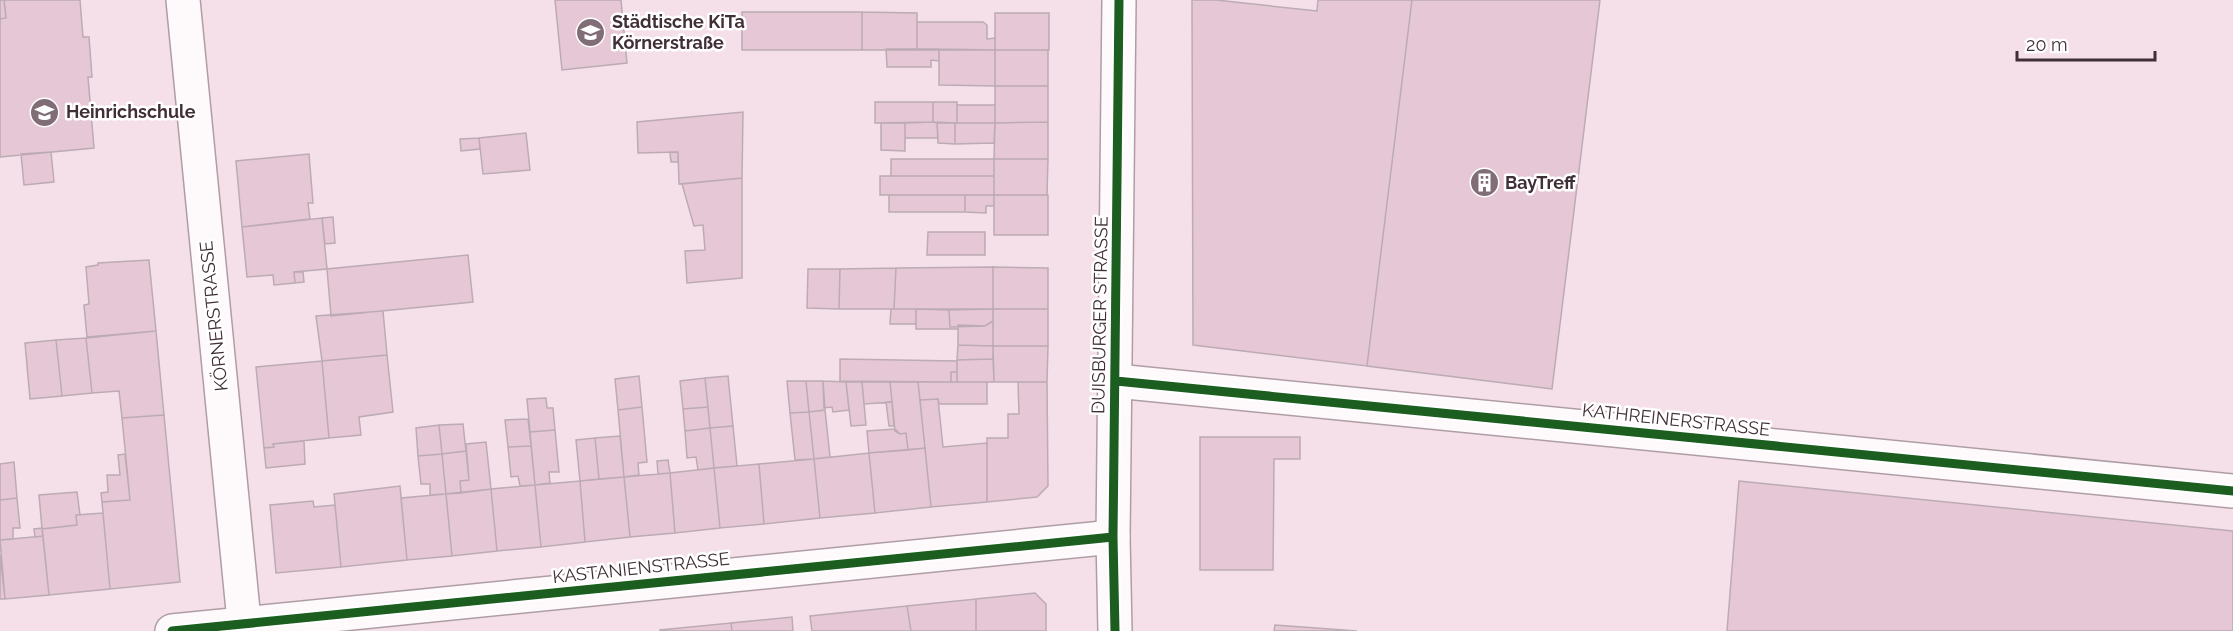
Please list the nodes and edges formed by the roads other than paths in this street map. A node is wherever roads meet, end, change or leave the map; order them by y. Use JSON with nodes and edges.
{"nodes":[{"id":1,"x":183,"y":0,"type":"edge"},
{"id":2,"x":1119,"y":0,"type":"edge"},
{"id":3,"x":1116,"y":381,"type":"junction"},
{"id":4,"x":2233,"y":491,"type":"edge"},
{"id":5,"x":1113,"y":537,"type":"junction"},
{"id":6,"x":245,"y":627,"type":"edge"},
{"id":7,"x":172,"y":631,"type":"edge"},
{"id":8,"x":1115,"y":631,"type":"edge"}],
"edges":[{"from":1,"to":6,"type":"street","name":"KÖRNERSTRASSE"},
{"from":2,"to":3,"type":"street","name":"DUISBURGER STRASSE"},
{"from":3,"to":4,"type":"street","name":"KATHREINERSTRASSE"},
{"from":3,"to":5,"type":"street","name":"DUISBURGER STRASSE"},
{"from":5,"to":6,"type":"street","name":"KASTANIENSTRASSE"},
{"from":5,"to":8,"type":"street","name":"DUISBURGER STRASSE"},
{"from":6,"to":7,"type":"street","name":"KASTANIENSTRASSE"}]}
